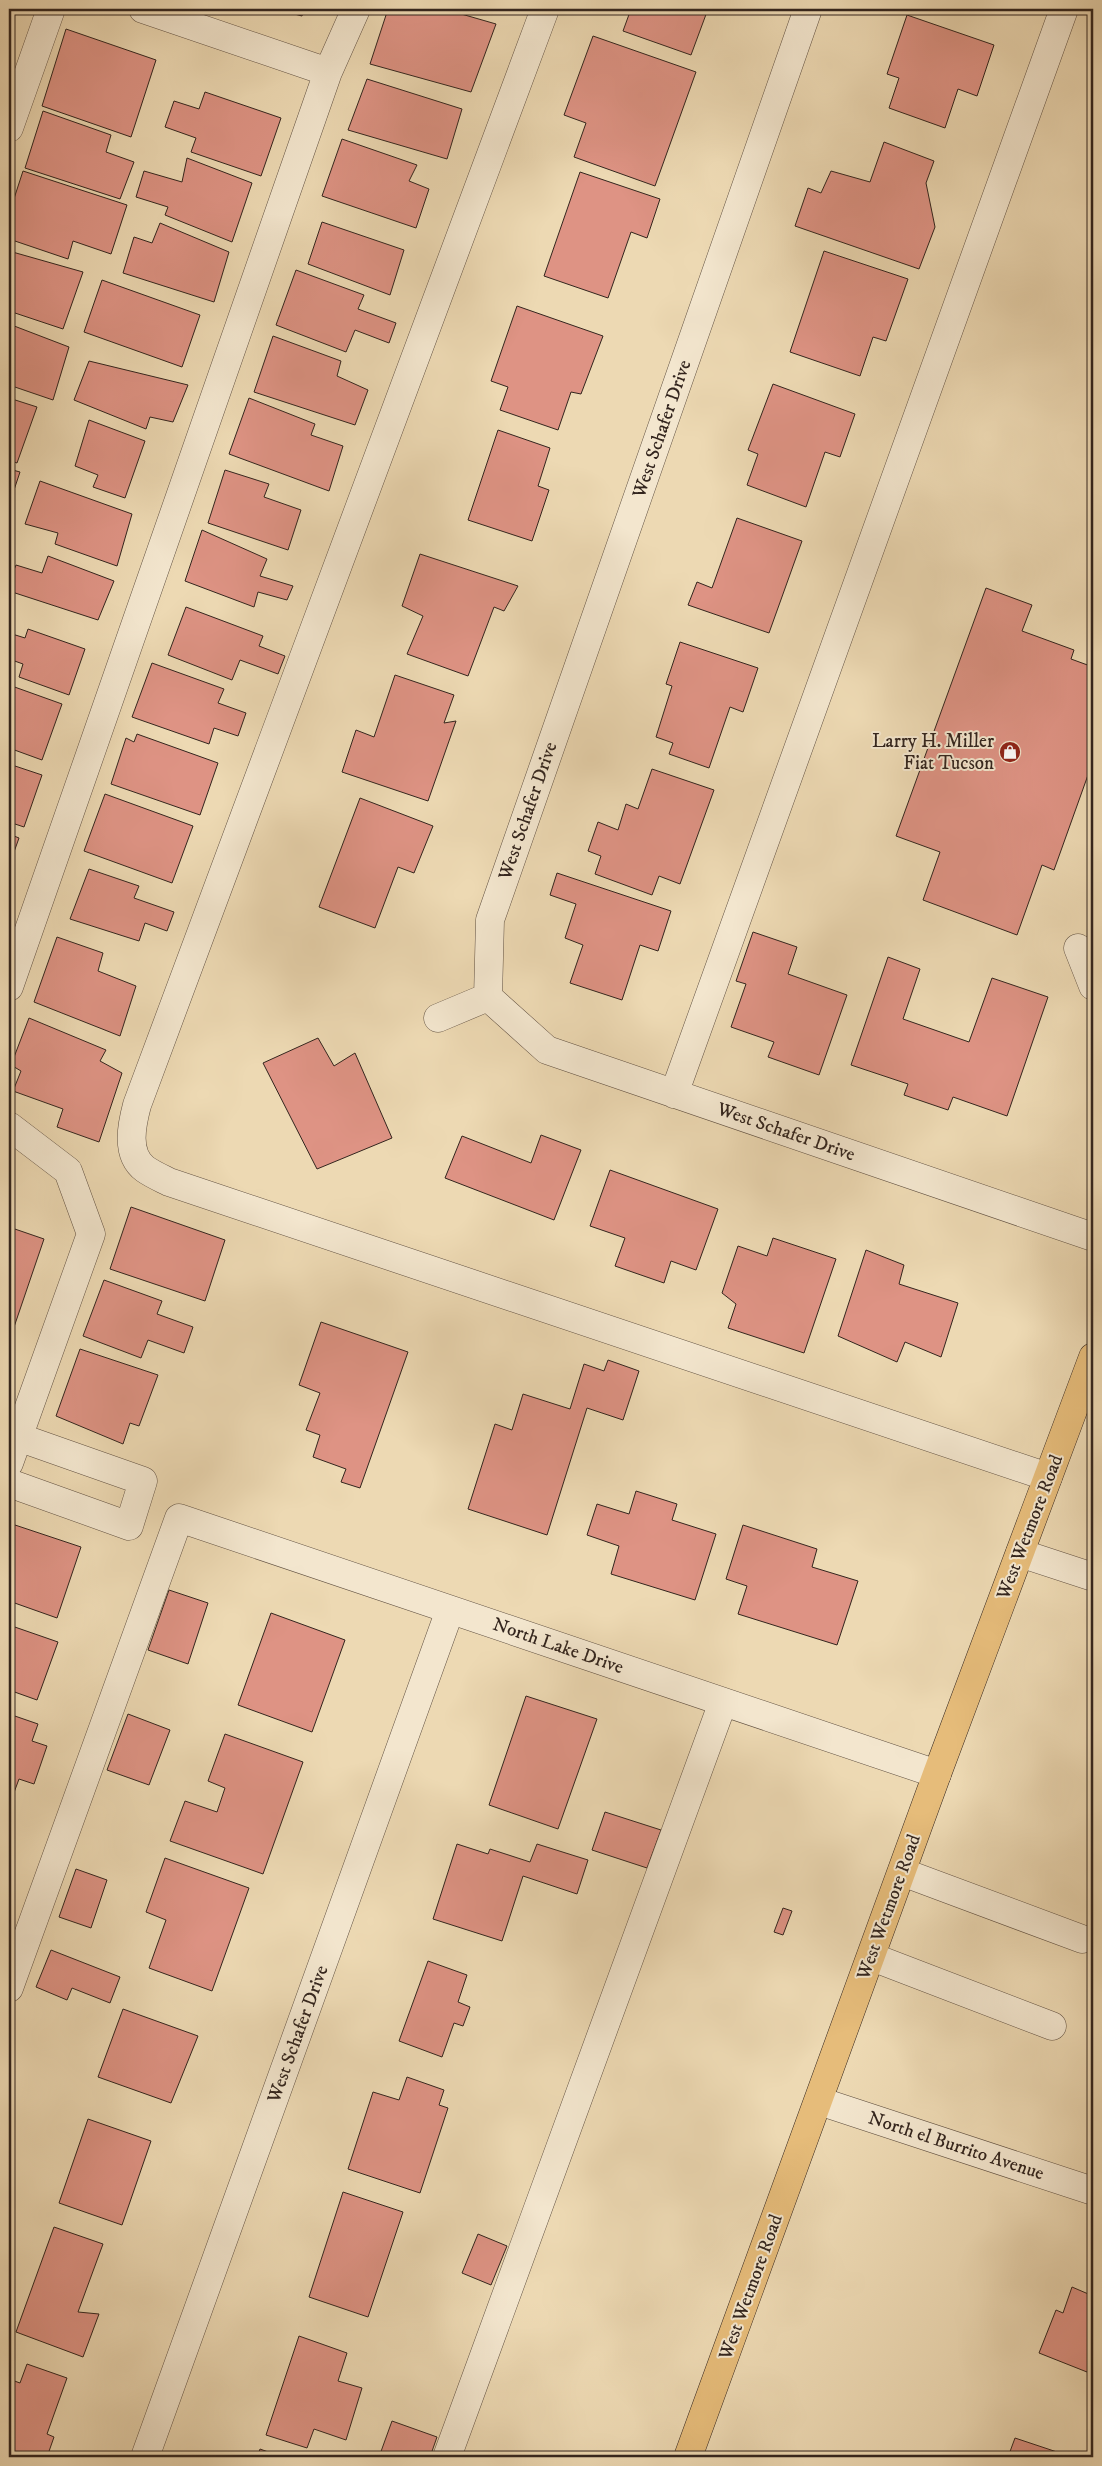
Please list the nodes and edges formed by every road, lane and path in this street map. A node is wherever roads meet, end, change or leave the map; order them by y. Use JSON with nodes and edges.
{"nodes":[{"id":1,"x":51,"y":9,"type":"edge"},
{"id":2,"x":143,"y":9,"type":"edge"},
{"id":3,"x":356,"y":9,"type":"edge"},
{"id":4,"x":545,"y":9,"type":"edge"},
{"id":5,"x":808,"y":9,"type":"edge"},
{"id":6,"x":1064,"y":9,"type":"edge"},
{"id":7,"x":328,"y":72,"type":"junction"},
{"id":8,"x":9,"y":128,"type":"edge"},
{"id":9,"x":1078,"y":948,"type":"dead end"},
{"id":10,"x":1093,"y":986,"type":"edge"},
{"id":11,"x":9,"y":987,"type":"edge"},
{"id":12,"x":488,"y":997,"type":"junction"},
{"id":13,"x":438,"y":1018,"type":"dead end"},
{"id":14,"x":674,"y":1094,"type":"junction"},
{"id":15,"x":9,"y":1126,"type":"edge"},
{"id":16,"x":1093,"y":1237,"type":"edge"},
{"id":17,"x":1093,"y":1357,"type":"edge"},
{"id":18,"x":18,"y":1437,"type":"junction"},
{"id":19,"x":9,"y":1463,"type":"edge"},
{"id":20,"x":1048,"y":1477,"type":"junction"},
{"id":21,"x":9,"y":1483,"type":"edge"},
{"id":22,"x":1020,"y":1553,"type":"junction"},
{"id":23,"x":1093,"y":1577,"type":"edge"},
{"id":24,"x":450,"y":1610,"type":"junction"},
{"id":25,"x":723,"y":1702,"type":"junction"},
{"id":26,"x":937,"y":1774,"type":"junction"},
{"id":27,"x":902,"y":1872,"type":"junction"},
{"id":28,"x":1082,"y":1939,"type":"dead end"},
{"id":29,"x":872,"y":1957,"type":"junction"},
{"id":30,"x":9,"y":1988,"type":"edge"},
{"id":31,"x":1052,"y":2026,"type":"dead end"},
{"id":32,"x":819,"y":2101,"type":"junction"},
{"id":33,"x":1093,"y":2191,"type":"edge"},
{"id":34,"x":145,"y":2457,"type":"edge"},
{"id":35,"x":447,"y":2457,"type":"edge"},
{"id":36,"x":688,"y":2457,"type":"edge"}],
"edges":[{"from":1,"to":8,"type":"street"},
{"from":2,"to":7,"type":"street"},
{"from":3,"to":7,"type":"street"},
{"from":4,"to":20,"type":"street"},
{"from":5,"to":12,"type":"street","name":"West Schafer Drive"},
{"from":6,"to":14,"type":"street"},
{"from":7,"to":11,"type":"street"},
{"from":9,"to":10,"type":"street"},
{"from":12,"to":13,"type":"street"},
{"from":12,"to":14,"type":"street","name":"West Schafer Drive"},
{"from":14,"to":16,"type":"street","name":"West Schafer Drive"},
{"from":15,"to":18,"type":"street"},
{"from":17,"to":20,"type":"main road","name":"West Wetmore Road"},
{"from":18,"to":19,"type":"street"},
{"from":18,"to":21,"type":"street"},
{"from":20,"to":22,"type":"main road","name":"West Wetmore Road"},
{"from":22,"to":23,"type":"street"},
{"from":22,"to":26,"type":"main road","name":"West Wetmore Road"},
{"from":24,"to":25,"type":"street","name":"North Lake Drive"},
{"from":24,"to":30,"type":"street","name":"North Lake Drive"},
{"from":24,"to":34,"type":"street","name":"West Schafer Drive"},
{"from":25,"to":26,"type":"street","name":"North Lake Drive"},
{"from":25,"to":35,"type":"street"},
{"from":26,"to":27,"type":"main road","name":"West Wetmore Road"},
{"from":27,"to":28,"type":"street"},
{"from":27,"to":29,"type":"main road","name":"West Wetmore Road"},
{"from":29,"to":31,"type":"street"},
{"from":29,"to":32,"type":"main road","name":"West Wetmore Road"},
{"from":32,"to":33,"type":"street","name":"North el Burrito Avenue"},
{"from":32,"to":36,"type":"main road","name":"West Wetmore Road"}]}
